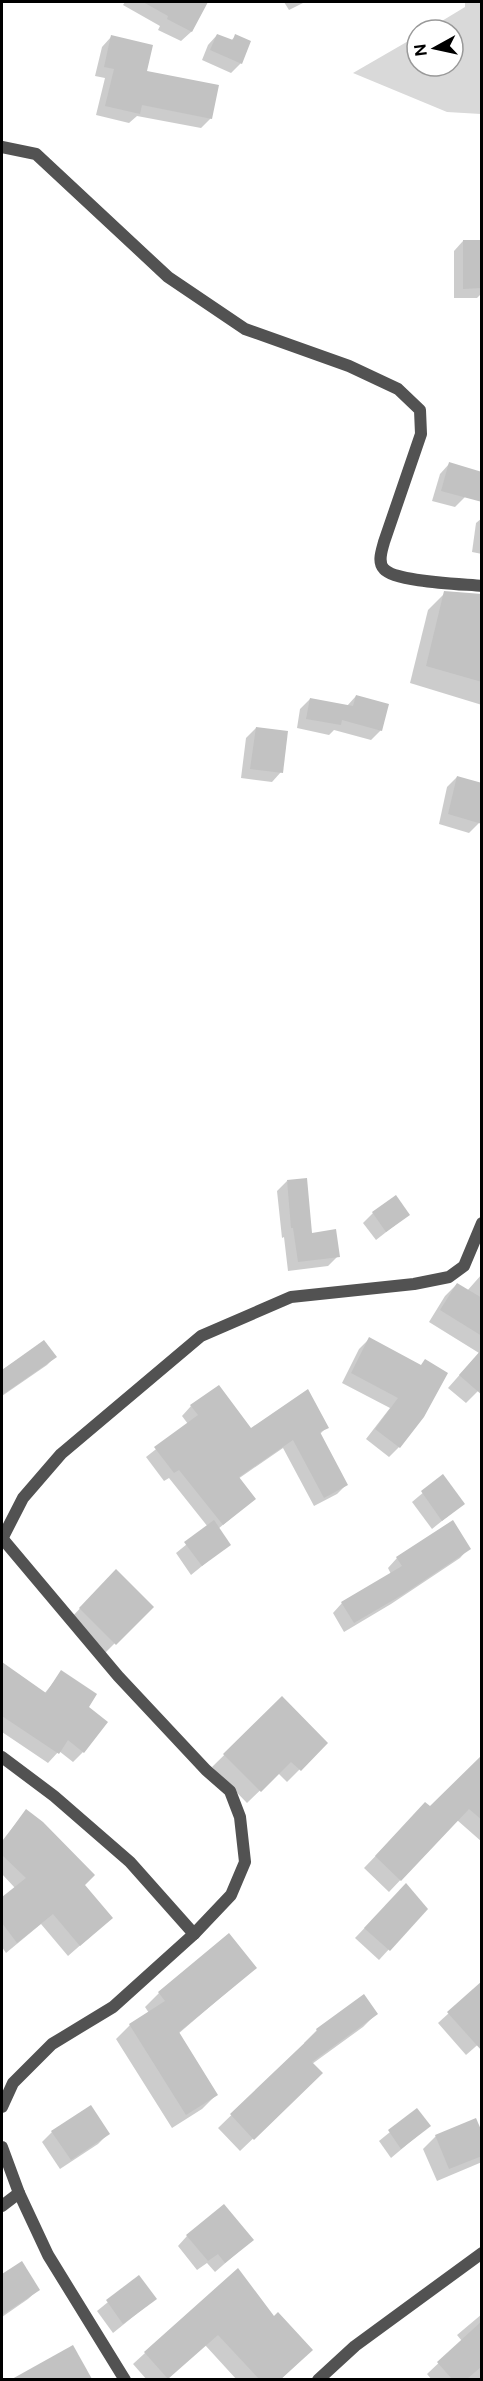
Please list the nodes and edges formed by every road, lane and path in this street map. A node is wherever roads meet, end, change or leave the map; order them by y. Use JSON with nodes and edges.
{"nodes":[{"id":1,"x":2,"y":147,"type":"edge"},
{"id":2,"x":482,"y":586,"type":"edge"},
{"id":3,"x":482,"y":1223,"type":"edge"},
{"id":4,"x":2,"y":1539,"type":"edge"},
{"id":5,"x":2,"y":1757,"type":"edge"},
{"id":6,"x":194,"y":1934,"type":"junction"},
{"id":7,"x":2,"y":2107,"type":"edge"},
{"id":8,"x":2,"y":2147,"type":"edge"},
{"id":9,"x":19,"y":2193,"type":"junction"},
{"id":10,"x":2,"y":2206,"type":"edge"},
{"id":11,"x":482,"y":2253,"type":"edge"},
{"id":12,"x":125,"y":2379,"type":"edge"},
{"id":13,"x":318,"y":2379,"type":"edge"}],
"edges":[{"from":1,"to":2,"type":"street"},
{"from":3,"to":4,"type":"street"},
{"from":4,"to":6,"type":"street"},
{"from":5,"to":6,"type":"street"},
{"from":6,"to":7,"type":"street"},
{"from":8,"to":9,"type":"street"},
{"from":9,"to":10,"type":"street"},
{"from":9,"to":12,"type":"street"},
{"from":11,"to":13,"type":"street"}]}
